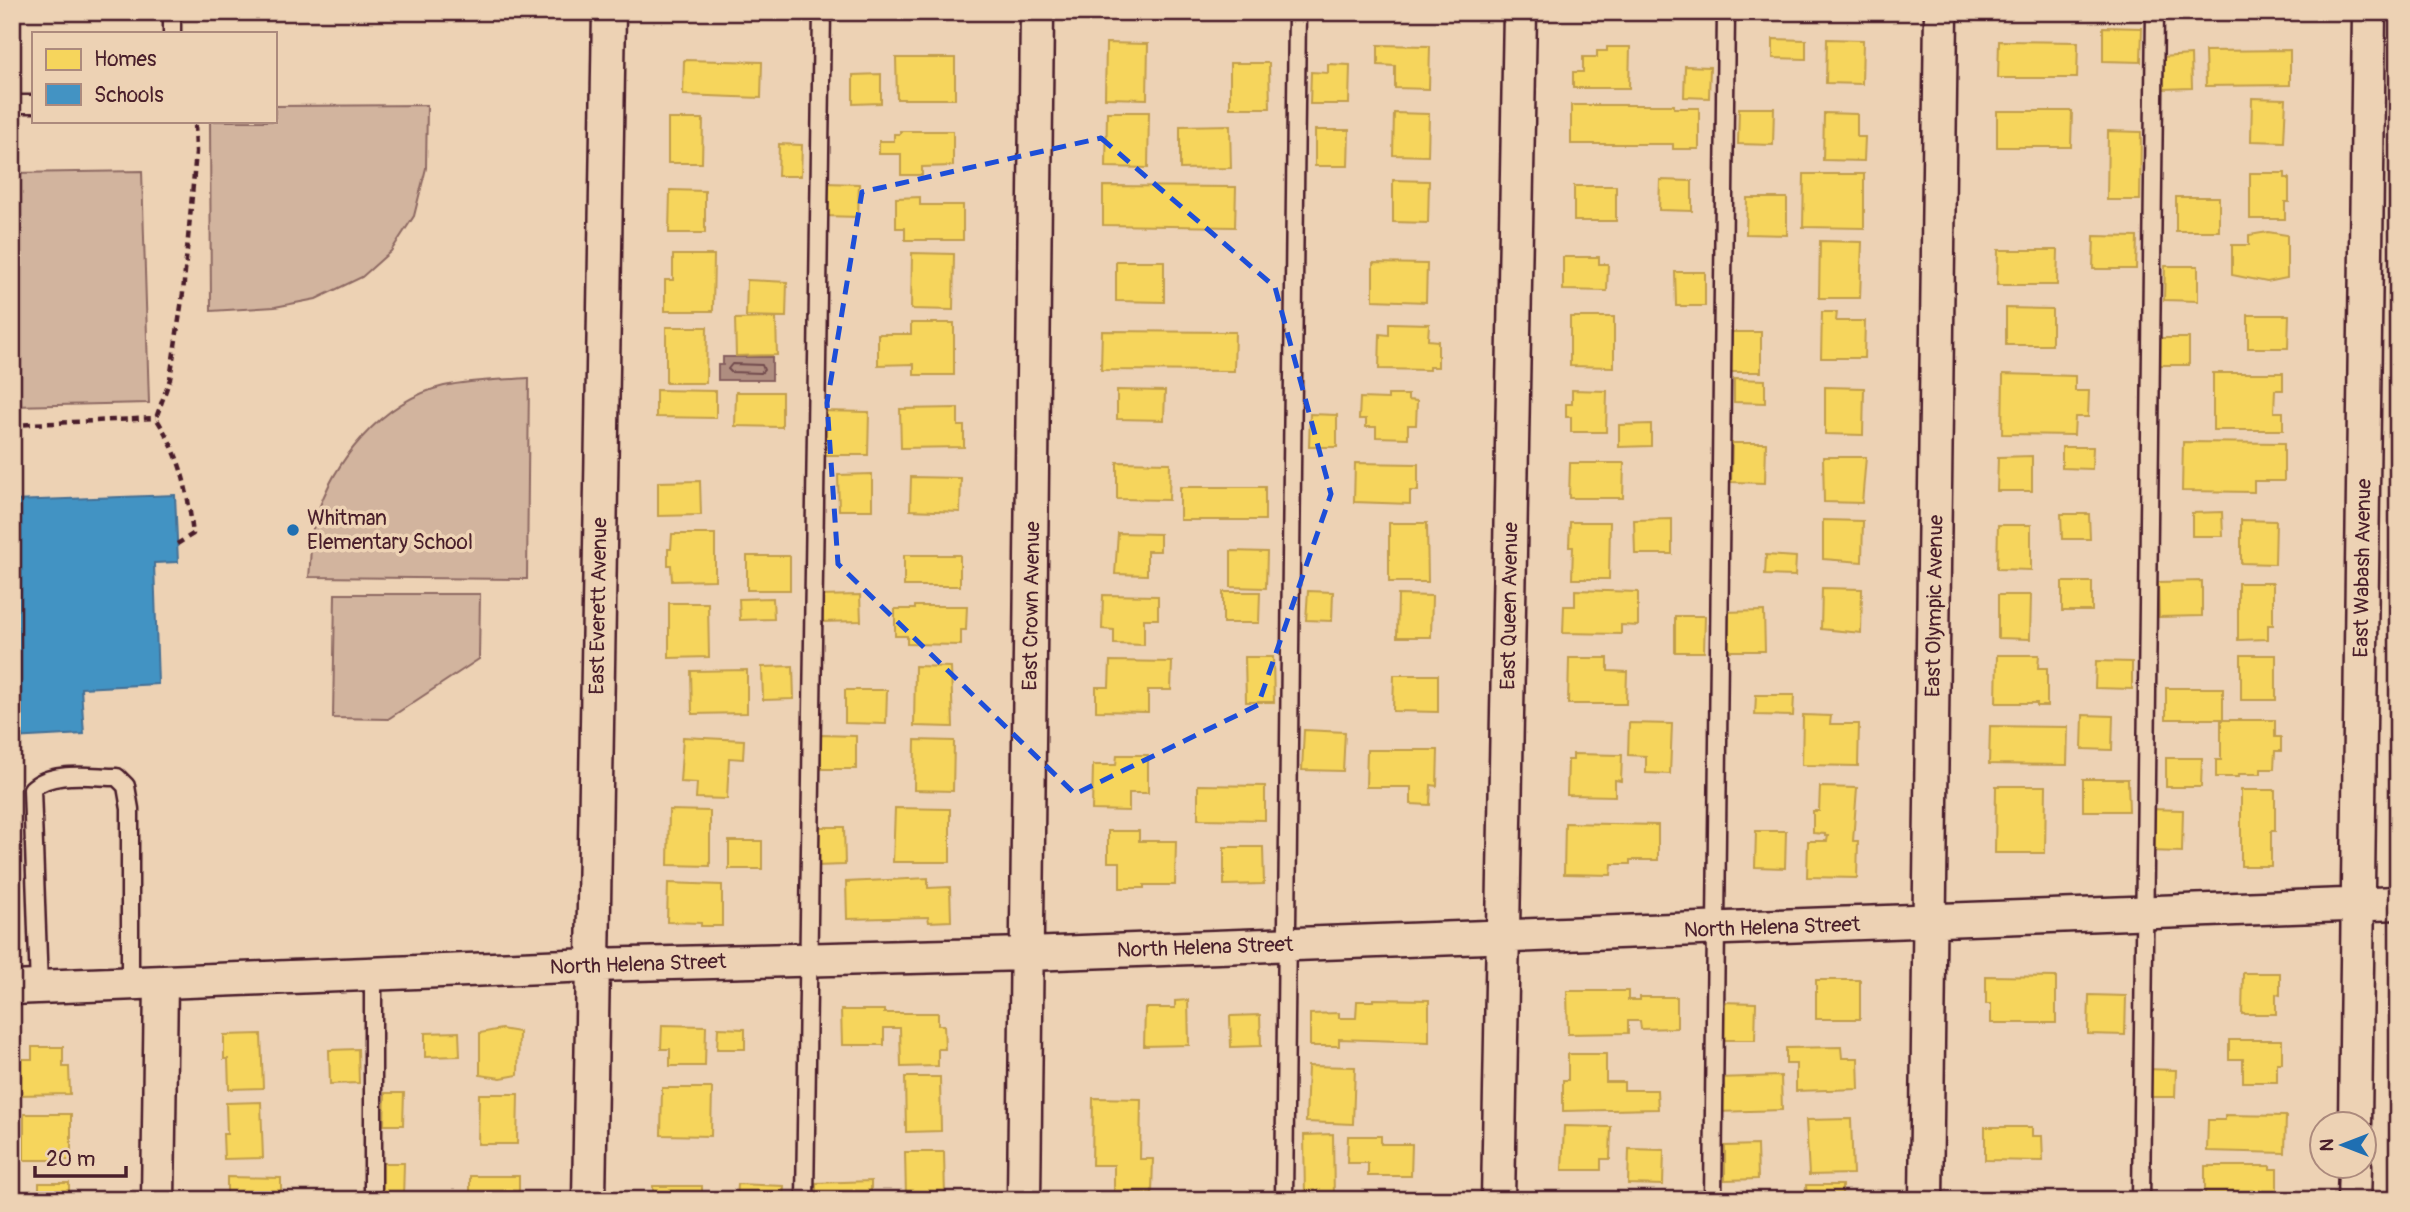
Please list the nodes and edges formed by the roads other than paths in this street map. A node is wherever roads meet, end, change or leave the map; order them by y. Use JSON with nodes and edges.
{"nodes":[{"id":1,"x":172,"y":12,"type":"edge"},
{"id":2,"x":609,"y":12,"type":"edge"},
{"id":3,"x":822,"y":12,"type":"edge"},
{"id":4,"x":1037,"y":12,"type":"edge"},
{"id":5,"x":1297,"y":12,"type":"edge"},
{"id":6,"x":1520,"y":12,"type":"edge"},
{"id":7,"x":1726,"y":12,"type":"edge"},
{"id":8,"x":1941,"y":12,"type":"edge"},
{"id":9,"x":2155,"y":12,"type":"edge"},
{"id":10,"x":2369,"y":12,"type":"edge"},
{"id":11,"x":172,"y":32,"type":"edge"},
{"id":12,"x":12,"y":104,"type":"edge"},
{"id":13,"x":32,"y":104,"type":"edge"},
{"id":14,"x":2398,"y":903,"type":"edge"},
{"id":15,"x":2358,"y":904,"type":"junction"},
{"id":16,"x":2146,"y":912,"type":"junction"},
{"id":17,"x":1930,"y":921,"type":"junction"},
{"id":18,"x":1717,"y":929,"type":"junction"},
{"id":19,"x":1503,"y":936,"type":"junction"},
{"id":20,"x":1287,"y":944,"type":"junction"},
{"id":21,"x":1028,"y":954,"type":"junction"},
{"id":22,"x":807,"y":959,"type":"junction"},
{"id":23,"x":592,"y":965,"type":"junction"},
{"id":24,"x":373,"y":974,"type":"junction"},
{"id":25,"x":146,"y":983,"type":"junction"},
{"id":26,"x":26,"y":987,"type":"edge"},
{"id":27,"x":2355,"y":1110,"type":"edge"},
{"id":28,"x":2354,"y":1180,"type":"edge"},
{"id":29,"x":158,"y":1200,"type":"edge"},
{"id":30,"x":373,"y":1200,"type":"edge"},
{"id":31,"x":590,"y":1200,"type":"edge"},
{"id":32,"x":805,"y":1200,"type":"edge"},
{"id":33,"x":1024,"y":1200,"type":"edge"},
{"id":34,"x":1284,"y":1200,"type":"edge"},
{"id":35,"x":1498,"y":1200,"type":"edge"},
{"id":36,"x":1713,"y":1200,"type":"edge"},
{"id":37,"x":1926,"y":1200,"type":"edge"},
{"id":38,"x":2141,"y":1200,"type":"edge"},
{"id":39,"x":2354,"y":1200,"type":"edge"}],
"edges":[{"from":1,"to":11,"type":"lane"},
{"from":2,"to":23,"type":"street","name":"East Everett Avenue"},
{"from":3,"to":22,"type":"lane"},
{"from":4,"to":21,"type":"street","name":"East Crown Avenue"},
{"from":5,"to":20,"type":"lane"},
{"from":6,"to":19,"type":"street","name":"East Queen Avenue"},
{"from":7,"to":18,"type":"lane"},
{"from":8,"to":17,"type":"street","name":"East Olympic Avenue"},
{"from":9,"to":16,"type":"lane"},
{"from":10,"to":15,"type":"street","name":"East Wabash Avenue"},
{"from":12,"to":13,"type":"lane"},
{"from":14,"to":15,"type":"street","name":"North Helena Street"},
{"from":15,"to":16,"type":"street","name":"North Helena Street"},
{"from":15,"to":27,"type":"street","name":"East Wabash Avenue"},
{"from":16,"to":17,"type":"street","name":"North Helena Street"},
{"from":16,"to":38,"type":"lane"},
{"from":17,"to":18,"type":"street","name":"North Helena Street"},
{"from":17,"to":37,"type":"street","name":"East Olympic Avenue"},
{"from":18,"to":19,"type":"street","name":"North Helena Street"},
{"from":18,"to":36,"type":"lane"},
{"from":19,"to":20,"type":"street","name":"North Helena Street"},
{"from":19,"to":35,"type":"street","name":"East Queen Avenue"},
{"from":20,"to":21,"type":"street","name":"North Helena Street"},
{"from":20,"to":34,"type":"lane"},
{"from":21,"to":22,"type":"street","name":"North Helena Street"},
{"from":21,"to":33,"type":"street","name":"East Crown Avenue"},
{"from":22,"to":23,"type":"street","name":"North Helena Street"},
{"from":22,"to":32,"type":"lane"},
{"from":23,"to":24,"type":"street","name":"North Helena Street"},
{"from":23,"to":31,"type":"street","name":"East Everett Avenue"},
{"from":24,"to":25,"type":"street","name":"North Helena Street"},
{"from":24,"to":30,"type":"lane"},
{"from":25,"to":26,"type":"street","name":"North Helena Street"},
{"from":25,"to":26,"type":"lane"},
{"from":25,"to":29,"type":"street"},
{"from":28,"to":39,"type":"street"}]}
